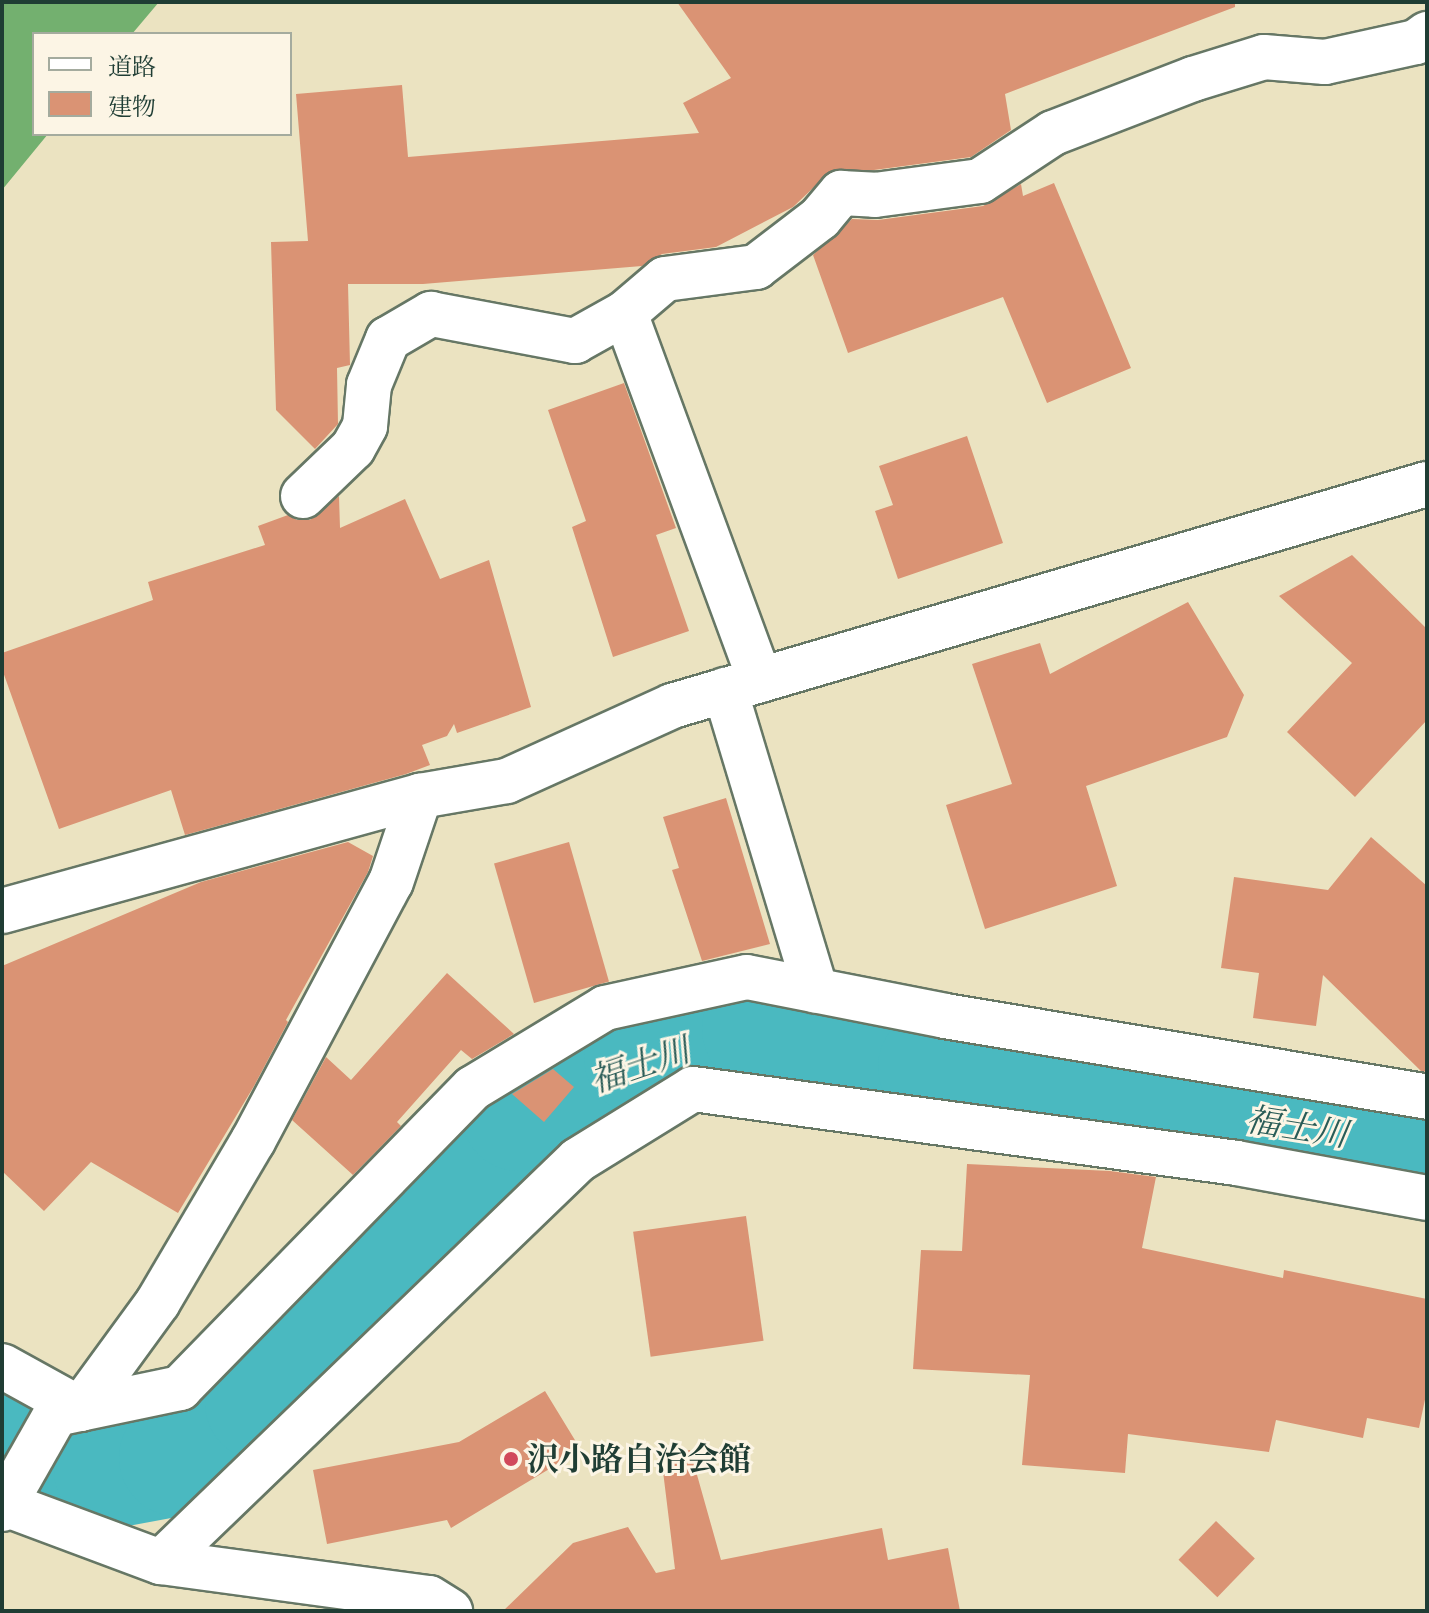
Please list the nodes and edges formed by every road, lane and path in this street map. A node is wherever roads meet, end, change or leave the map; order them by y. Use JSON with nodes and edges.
{"nodes":[{"id":1,"x":1427,"y":34,"type":"edge"},
{"id":2,"x":625,"y":313,"type":"junction"},
{"id":3,"x":1427,"y":484,"type":"edge"},
{"id":4,"x":303,"y":496,"type":"dead end"},
{"id":5,"x":742,"y":685,"type":"junction"},
{"id":6,"x":420,"y":796,"type":"junction"},
{"id":7,"x":2,"y":911,"type":"edge"},
{"id":8,"x":816,"y":991,"type":"junction"},
{"id":9,"x":1427,"y":1097,"type":"edge"},
{"id":10,"x":1427,"y":1198,"type":"edge"},
{"id":11,"x":2,"y":1366,"type":"edge"},
{"id":12,"x":68,"y":1412,"type":"junction"},
{"id":13,"x":8,"y":1498,"type":"edge"},
{"id":14,"x":161,"y":1562,"type":"junction"},
{"id":15,"x":450,"y":1611,"type":"edge"}],
"edges":[{"from":1,"to":2,"type":"street"},
{"from":2,"to":4,"type":"street"},
{"from":2,"to":5,"type":"street"},
{"from":3,"to":5,"type":"street"},
{"from":5,"to":6,"type":"street"},
{"from":5,"to":8,"type":"street"},
{"from":6,"to":7,"type":"street"},
{"from":6,"to":12,"type":"street"},
{"from":8,"to":9,"type":"street"},
{"from":8,"to":12,"type":"street"},
{"from":10,"to":14,"type":"street"},
{"from":11,"to":12,"type":"street"},
{"from":12,"to":13,"type":"street"},
{"from":13,"to":14,"type":"street"},
{"from":14,"to":15,"type":"street"}]}
